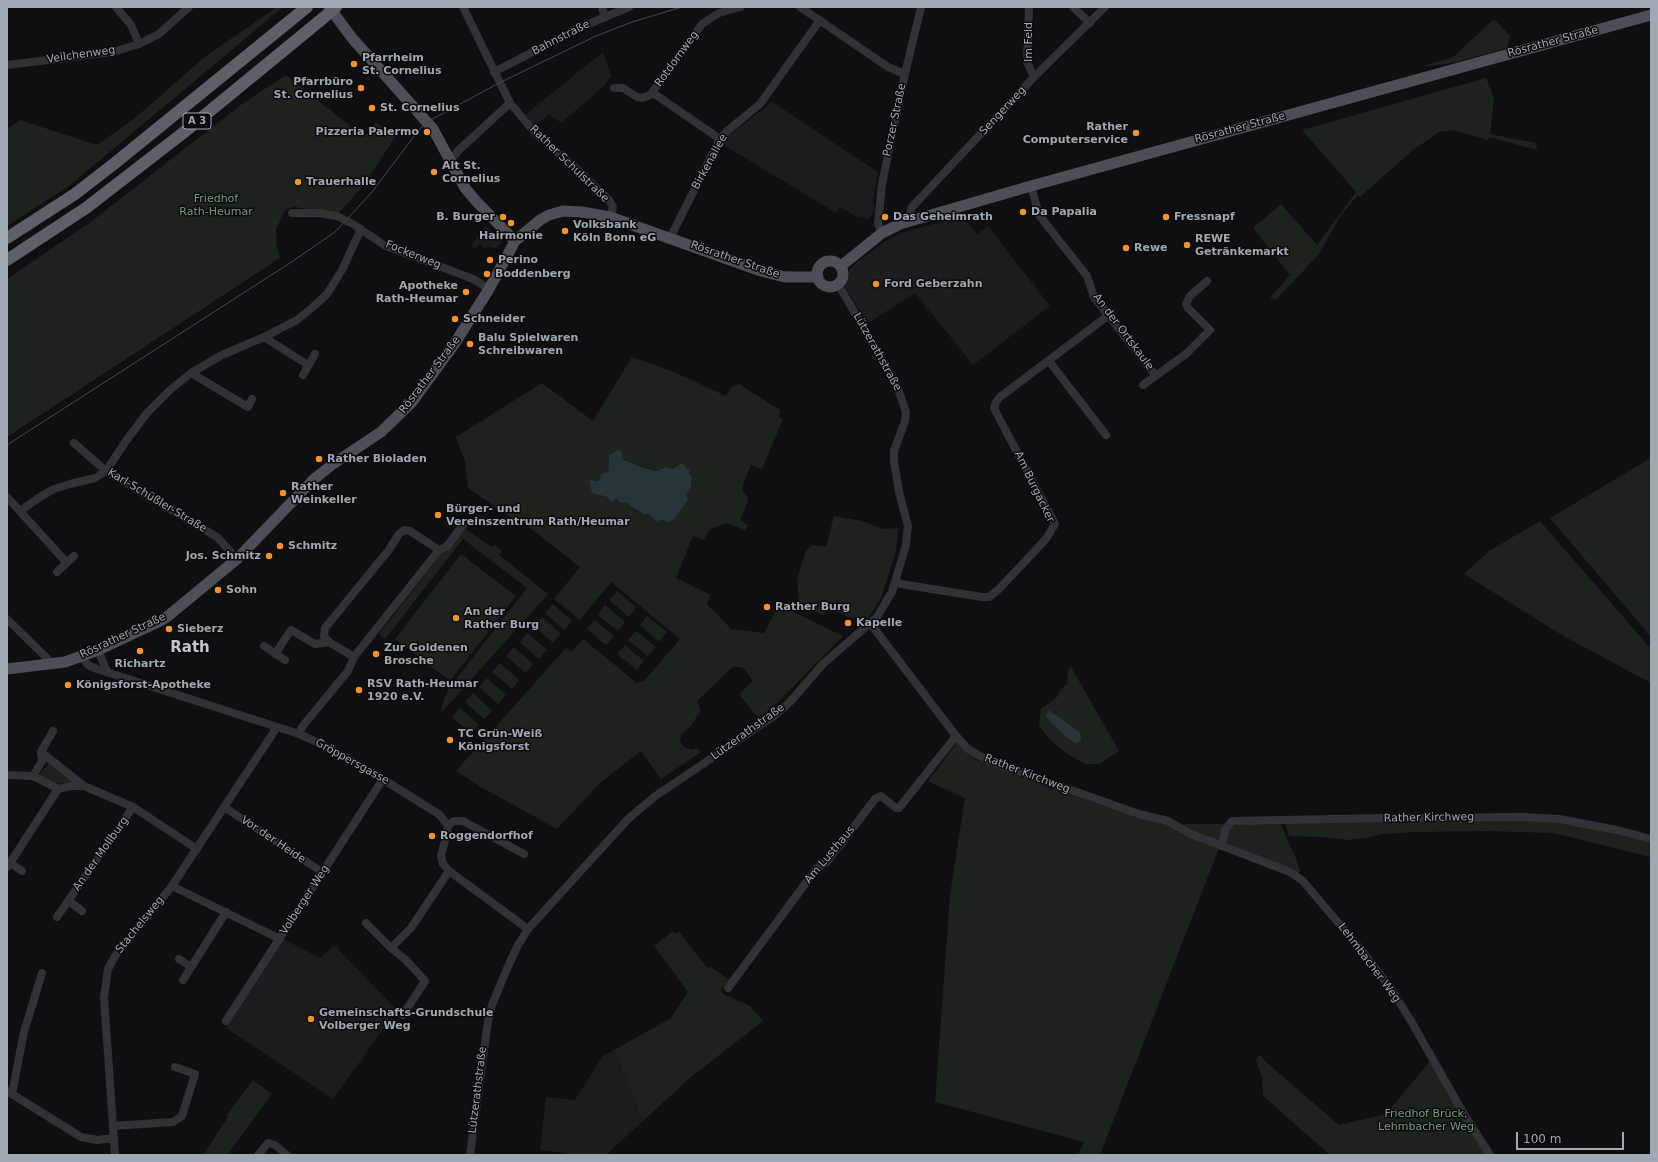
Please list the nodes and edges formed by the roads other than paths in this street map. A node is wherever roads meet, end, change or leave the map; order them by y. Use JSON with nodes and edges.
{"nodes":[{"id":1,"x":116,"y":7,"type":"edge"},
{"id":2,"x":189,"y":7,"type":"edge"},
{"id":3,"x":307,"y":7,"type":"edge"},
{"id":4,"x":329,"y":7,"type":"edge"},
{"id":5,"x":336,"y":7,"type":"edge"},
{"id":6,"x":463,"y":7,"type":"edge"},
{"id":7,"x":602,"y":7,"type":"edge"},
{"id":8,"x":629,"y":7,"type":"edge"},
{"id":9,"x":740,"y":7,"type":"edge"},
{"id":10,"x":800,"y":7,"type":"edge"},
{"id":11,"x":921,"y":7,"type":"edge"},
{"id":12,"x":1029,"y":7,"type":"edge"},
{"id":13,"x":1073,"y":7,"type":"edge"},
{"id":14,"x":1105,"y":7,"type":"edge"},
{"id":15,"x":1651,"y":15,"type":"edge"},
{"id":16,"x":605,"y":16,"type":"junction"},
{"id":17,"x":820,"y":20,"type":"junction"},
{"id":18,"x":1090,"y":23,"type":"junction"},
{"id":19,"x":139,"y":44,"type":"junction"},
{"id":20,"x":7,"y":65,"type":"edge"},
{"id":21,"x":494,"y":72,"type":"junction"},
{"id":22,"x":905,"y":74,"type":"junction"},
{"id":23,"x":1034,"y":76,"type":"junction"},
{"id":24,"x":614,"y":88,"type":"dead end"},
{"id":25,"x":652,"y":92,"type":"junction"},
{"id":26,"x":510,"y":103,"type":"junction"},
{"id":27,"x":720,"y":139,"type":"junction"},
{"id":28,"x":450,"y":159,"type":"junction"},
{"id":29,"x":1031,"y":186,"type":"junction"},
{"id":30,"x":292,"y":214,"type":"dead end"},
{"id":31,"x":610,"y":217,"type":"junction"},
{"id":32,"x":912,"y":220,"type":"junction"},
{"id":33,"x":361,"y":229,"type":"junction"},
{"id":34,"x":882,"y":233,"type":"junction"},
{"id":35,"x":7,"y":238,"type":"edge"},
{"id":36,"x":670,"y":238,"type":"junction"},
{"id":37,"x":515,"y":241,"type":"junction"},
{"id":38,"x":7,"y":260,"type":"edge"},
{"id":39,"x":841,"y":266,"type":"junction"},
{"id":40,"x":818,"y":277,"type":"junction"},
{"id":41,"x":1207,"y":282,"type":"dead end"},
{"id":42,"x":838,"y":284,"type":"junction"},
{"id":43,"x":489,"y":289,"type":"junction"},
{"id":44,"x":1109,"y":315,"type":"junction"},
{"id":45,"x":264,"y":337,"type":"junction"},
{"id":46,"x":315,"y":354,"type":"dead end"},
{"id":47,"x":1049,"y":361,"type":"junction"},
{"id":48,"x":308,"y":365,"type":"junction"},
{"id":49,"x":191,"y":373,"type":"junction"},
{"id":50,"x":302,"y":375,"type":"dead end"},
{"id":51,"x":1155,"y":376,"type":"junction"},
{"id":52,"x":1143,"y":385,"type":"dead end"},
{"id":53,"x":252,"y":399,"type":"dead end"},
{"id":54,"x":1106,"y":435,"type":"dead end"},
{"id":55,"x":74,"y":443,"type":"dead end"},
{"id":56,"x":106,"y":472,"type":"junction"},
{"id":57,"x":7,"y":497,"type":"edge"},
{"id":58,"x":20,"y":511,"type":"junction"},
{"id":59,"x":463,"y":525,"type":"dead end"},
{"id":60,"x":439,"y":550,"type":"junction"},
{"id":61,"x":74,"y":556,"type":"dead end"},
{"id":62,"x":237,"y":559,"type":"junction"},
{"id":63,"x":67,"y":563,"type":"junction"},
{"id":64,"x":57,"y":572,"type":"dead end"},
{"id":65,"x":896,"y":581,"type":"junction"},
{"id":66,"x":7,"y":619,"type":"edge"},
{"id":67,"x":870,"y":623,"type":"junction"},
{"id":68,"x":329,"y":642,"type":"junction"},
{"id":69,"x":264,"y":646,"type":"dead end"},
{"id":70,"x":98,"y":650,"type":"junction"},
{"id":71,"x":276,"y":654,"type":"junction"},
{"id":72,"x":81,"y":656,"type":"junction"},
{"id":73,"x":354,"y":657,"type":"junction"},
{"id":74,"x":285,"y":660,"type":"dead end"},
{"id":75,"x":53,"y":664,"type":"junction"},
{"id":76,"x":7,"y":668,"type":"edge"},
{"id":77,"x":107,"y":672,"type":"junction"},
{"id":78,"x":277,"y":727,"type":"junction"},
{"id":79,"x":53,"y":731,"type":"dead end"},
{"id":80,"x":299,"y":734,"type":"junction"},
{"id":81,"x":956,"y":736,"type":"junction"},
{"id":82,"x":41,"y":752,"type":"junction"},
{"id":83,"x":7,"y":775,"type":"edge"},
{"id":84,"x":33,"y":776,"type":"junction"},
{"id":85,"x":383,"y":779,"type":"junction"},
{"id":86,"x":84,"y":786,"type":"junction"},
{"id":87,"x":58,"y":790,"type":"junction"},
{"id":88,"x":133,"y":807,"type":"junction"},
{"id":89,"x":224,"y":807,"type":"junction"},
{"id":90,"x":448,"y":826,"type":"junction"},
{"id":91,"x":1191,"y":834,"type":"joint"},
{"id":92,"x":1651,"y":839,"type":"edge"},
{"id":93,"x":1224,"y":846,"type":"junction"},
{"id":94,"x":197,"y":849,"type":"junction"},
{"id":95,"x":524,"y":854,"type":"dead end"},
{"id":96,"x":9,"y":865,"type":"edge"},
{"id":97,"x":22,"y":871,"type":"dead end"},
{"id":98,"x":449,"y":871,"type":"junction"},
{"id":99,"x":322,"y":872,"type":"junction"},
{"id":100,"x":172,"y":886,"type":"junction"},
{"id":101,"x":69,"y":901,"type":"junction"},
{"id":102,"x":82,"y":911,"type":"dead end"},
{"id":103,"x":226,"y":912,"type":"junction"},
{"id":104,"x":57,"y":917,"type":"dead end"},
{"id":105,"x":366,"y":923,"type":"dead end"},
{"id":106,"x":528,"y":929,"type":"junction"},
{"id":107,"x":280,"y":939,"type":"junction"},
{"id":108,"x":392,"y":948,"type":"junction"},
{"id":109,"x":179,"y":959,"type":"dead end"},
{"id":110,"x":191,"y":967,"type":"junction"},
{"id":111,"x":42,"y":973,"type":"dead end"},
{"id":112,"x":183,"y":980,"type":"dead end"},
{"id":113,"x":728,"y":988,"type":"dead end"},
{"id":114,"x":403,"y":1015,"type":"dead end"},
{"id":115,"x":226,"y":1021,"type":"dead end"},
{"id":116,"x":175,"y":1067,"type":"dead end"},
{"id":117,"x":10,"y":1092,"type":"edge"},
{"id":118,"x":113,"y":1126,"type":"junction"},
{"id":119,"x":114,"y":1138,"type":"junction"},
{"id":120,"x":115,"y":1155,"type":"edge"},
{"id":121,"x":258,"y":1155,"type":"edge"},
{"id":122,"x":287,"y":1155,"type":"edge"},
{"id":123,"x":470,"y":1155,"type":"edge"},
{"id":124,"x":1490,"y":1155,"type":"edge"}],
"edges":[{"from":1,"to":19,"type":"street"},
{"from":2,"to":19,"type":"street","name":"Veilchenweg"},
{"from":3,"to":35,"type":"highway","number":"A 3"},
{"from":4,"to":28,"type":"main road"},
{"from":5,"to":38,"type":"highway","number":"A 3","bridge":true},
{"from":6,"to":21,"type":"street","name":"Rather Schulstraße"},
{"from":7,"to":16,"type":"street"},
{"from":8,"to":16,"type":"street","name":"Bahnstraße"},
{"from":9,"to":25,"type":"street","name":"Rotdornweg"},
{"from":10,"to":17,"type":"street"},
{"from":11,"to":22,"type":"street","name":"Porzer Straße"},
{"from":12,"to":23,"type":"street","name":"Im Feld"},
{"from":13,"to":18,"type":"street"},
{"from":14,"to":18,"type":"street","name":"Sengerweg"},
{"from":15,"to":29,"type":"main road","name":"Rösrather Straße"},
{"from":16,"to":21,"type":"street","name":"Bahnstraße"},
{"from":17,"to":22,"type":"street"},
{"from":17,"to":27,"type":"street","name":"Birkenallee"},
{"from":18,"to":23,"type":"street","name":"Sengerweg"},
{"from":19,"to":20,"type":"street","name":"Veilchenweg"},
{"from":21,"to":26,"type":"street","name":"Rather Schulstraße"},
{"from":22,"to":34,"type":"street","name":"Porzer Straße"},
{"from":23,"to":32,"type":"street","name":"Sengerweg"},
{"from":24,"to":25,"type":"street","name":"Rotdornweg"},
{"from":25,"to":27,"type":"street"},
{"from":26,"to":28,"type":"street"},
{"from":26,"to":31,"type":"street","name":"Rather Schulstraße"},
{"from":27,"to":36,"type":"street","name":"Birkenallee"},
{"from":28,"to":37,"type":"main road"},
{"from":29,"to":32,"type":"main road","name":"Rösrather Straße"},
{"from":29,"to":44,"type":"street","name":"An der Ortskaule"},
{"from":30,"to":33,"type":"street","name":"Fockerweg"},
{"from":31,"to":36,"type":"main road","name":"Rösrather Straße"},
{"from":31,"to":37,"type":"main road","name":"Rösrather Straße"},
{"from":32,"to":34,"type":"main road","name":"Rösrather Straße"},
{"from":33,"to":43,"type":"street","name":"Fockerweg"},
{"from":33,"to":45,"type":"street"},
{"from":34,"to":39,"type":"main road","name":"Rösrather Straße"},
{"from":36,"to":40,"type":"main road","name":"Rösrather Straße"},
{"from":37,"to":43,"type":"main road","name":"Rösrather Straße"},
{"from":39,"to":40,"type":"main road"},
{"from":39,"to":42,"type":"main road"},
{"from":40,"to":42,"type":"main road"},
{"from":41,"to":51,"type":"street"},
{"from":42,"to":65,"type":"street","name":"Lützerathstraße"},
{"from":43,"to":62,"type":"main road","name":"Rösrather Straße"},
{"from":44,"to":47,"type":"street","name":"Am Burgacker"},
{"from":44,"to":51,"type":"street","name":"An der Ortskaule"},
{"from":45,"to":48,"type":"street"},
{"from":45,"to":49,"type":"street"},
{"from":46,"to":48,"type":"street"},
{"from":47,"to":54,"type":"street"},
{"from":47,"to":65,"type":"street","name":"Am Burgacker"},
{"from":48,"to":50,"type":"street"},
{"from":49,"to":53,"type":"street"},
{"from":49,"to":56,"type":"street"},
{"from":51,"to":52,"type":"street"},
{"from":55,"to":56,"type":"street","name":"Karl-Schüßler-Straße"},
{"from":56,"to":58,"type":"street"},
{"from":56,"to":62,"type":"street","name":"Karl-Schüßler-Straße"},
{"from":57,"to":58,"type":"street"},
{"from":58,"to":63,"type":"street"},
{"from":59,"to":60,"type":"street"},
{"from":60,"to":68,"type":"street"},
{"from":60,"to":73,"type":"street"},
{"from":61,"to":63,"type":"street"},
{"from":62,"to":70,"type":"main road","name":"Rösrather Straße"},
{"from":63,"to":64,"type":"street"},
{"from":65,"to":67,"type":"street","name":"Lützerathstraße"},
{"from":66,"to":75,"type":"street"},
{"from":67,"to":81,"type":"street","name":"Rather Kirchweg"},
{"from":67,"to":106,"type":"street","name":"Lützerathstraße"},
{"from":68,"to":71,"type":"street"},
{"from":68,"to":73,"type":"street"},
{"from":69,"to":71,"type":"street"},
{"from":70,"to":72,"type":"main road","name":"Rösrather Straße"},
{"from":70,"to":77,"type":"street"},
{"from":71,"to":74,"type":"street"},
{"from":72,"to":75,"type":"main road","name":"Rösrather Straße"},
{"from":72,"to":77,"type":"street","name":"Gröppersgasse"},
{"from":73,"to":80,"type":"street"},
{"from":75,"to":76,"type":"main road","name":"Rösrather Straße"},
{"from":77,"to":78,"type":"street","name":"Gröppersgasse"},
{"from":78,"to":80,"type":"street","name":"Gröppersgasse"},
{"from":78,"to":89,"type":"street","name":"Stachelsweg"},
{"from":79,"to":82,"type":"street"},
{"from":80,"to":85,"type":"street","name":"Gröppersgasse"},
{"from":81,"to":91,"type":"street","name":"Rather Kirchweg"},
{"from":81,"to":113,"type":"street","name":"Am Lusthaus"},
{"from":82,"to":84,"type":"street"},
{"from":82,"to":86,"type":"street","name":"An der Mollburg"},
{"from":83,"to":84,"type":"street"},
{"from":84,"to":87,"type":"street"},
{"from":85,"to":90,"type":"street","name":"Gröppersgasse"},
{"from":85,"to":99,"type":"street","name":"Volberger Weg"},
{"from":86,"to":87,"type":"street","name":"An der Mollburg"},
{"from":86,"to":88,"type":"street","name":"An der Mollburg"},
{"from":87,"to":96,"type":"street"},
{"from":88,"to":94,"type":"street","name":"An der Mollburg"},
{"from":88,"to":101,"type":"street","name":"An der Mollburg"},
{"from":89,"to":94,"type":"street","name":"Stachelsweg"},
{"from":89,"to":99,"type":"street","name":"Vor der Heide"},
{"from":90,"to":95,"type":"street"},
{"from":90,"to":98,"type":"street"},
{"from":91,"to":93,"type":"street","name":"Lehmbacher Weg"},
{"from":92,"to":93,"type":"street","name":"Rather Kirchweg"},
{"from":93,"to":124,"type":"street","name":"Lehmbacher Weg"},
{"from":94,"to":100,"type":"street","name":"Stachelsweg"},
{"from":96,"to":97,"type":"street"},
{"from":98,"to":106,"type":"street"},
{"from":98,"to":108,"type":"street"},
{"from":99,"to":107,"type":"street","name":"Volberger Weg"},
{"from":100,"to":103,"type":"street"},
{"from":100,"to":118,"type":"street","name":"Stachelsweg"},
{"from":101,"to":102,"type":"street","name":"An der Mollburg"},
{"from":101,"to":104,"type":"street","name":"An der Mollburg"},
{"from":103,"to":107,"type":"street"},
{"from":103,"to":110,"type":"street"},
{"from":105,"to":108,"type":"street"},
{"from":106,"to":123,"type":"street","name":"Lützerathstraße"},
{"from":107,"to":115,"type":"street","name":"Volberger Weg"},
{"from":108,"to":114,"type":"street"},
{"from":109,"to":110,"type":"street"},
{"from":110,"to":112,"type":"street"},
{"from":111,"to":117,"type":"street"},
{"from":116,"to":118,"type":"street"},
{"from":117,"to":119,"type":"street"},
{"from":118,"to":119,"type":"street","name":"Stachelsweg"},
{"from":119,"to":120,"type":"street","name":"Stachelsweg"},
{"from":121,"to":122,"type":"street"}]}
